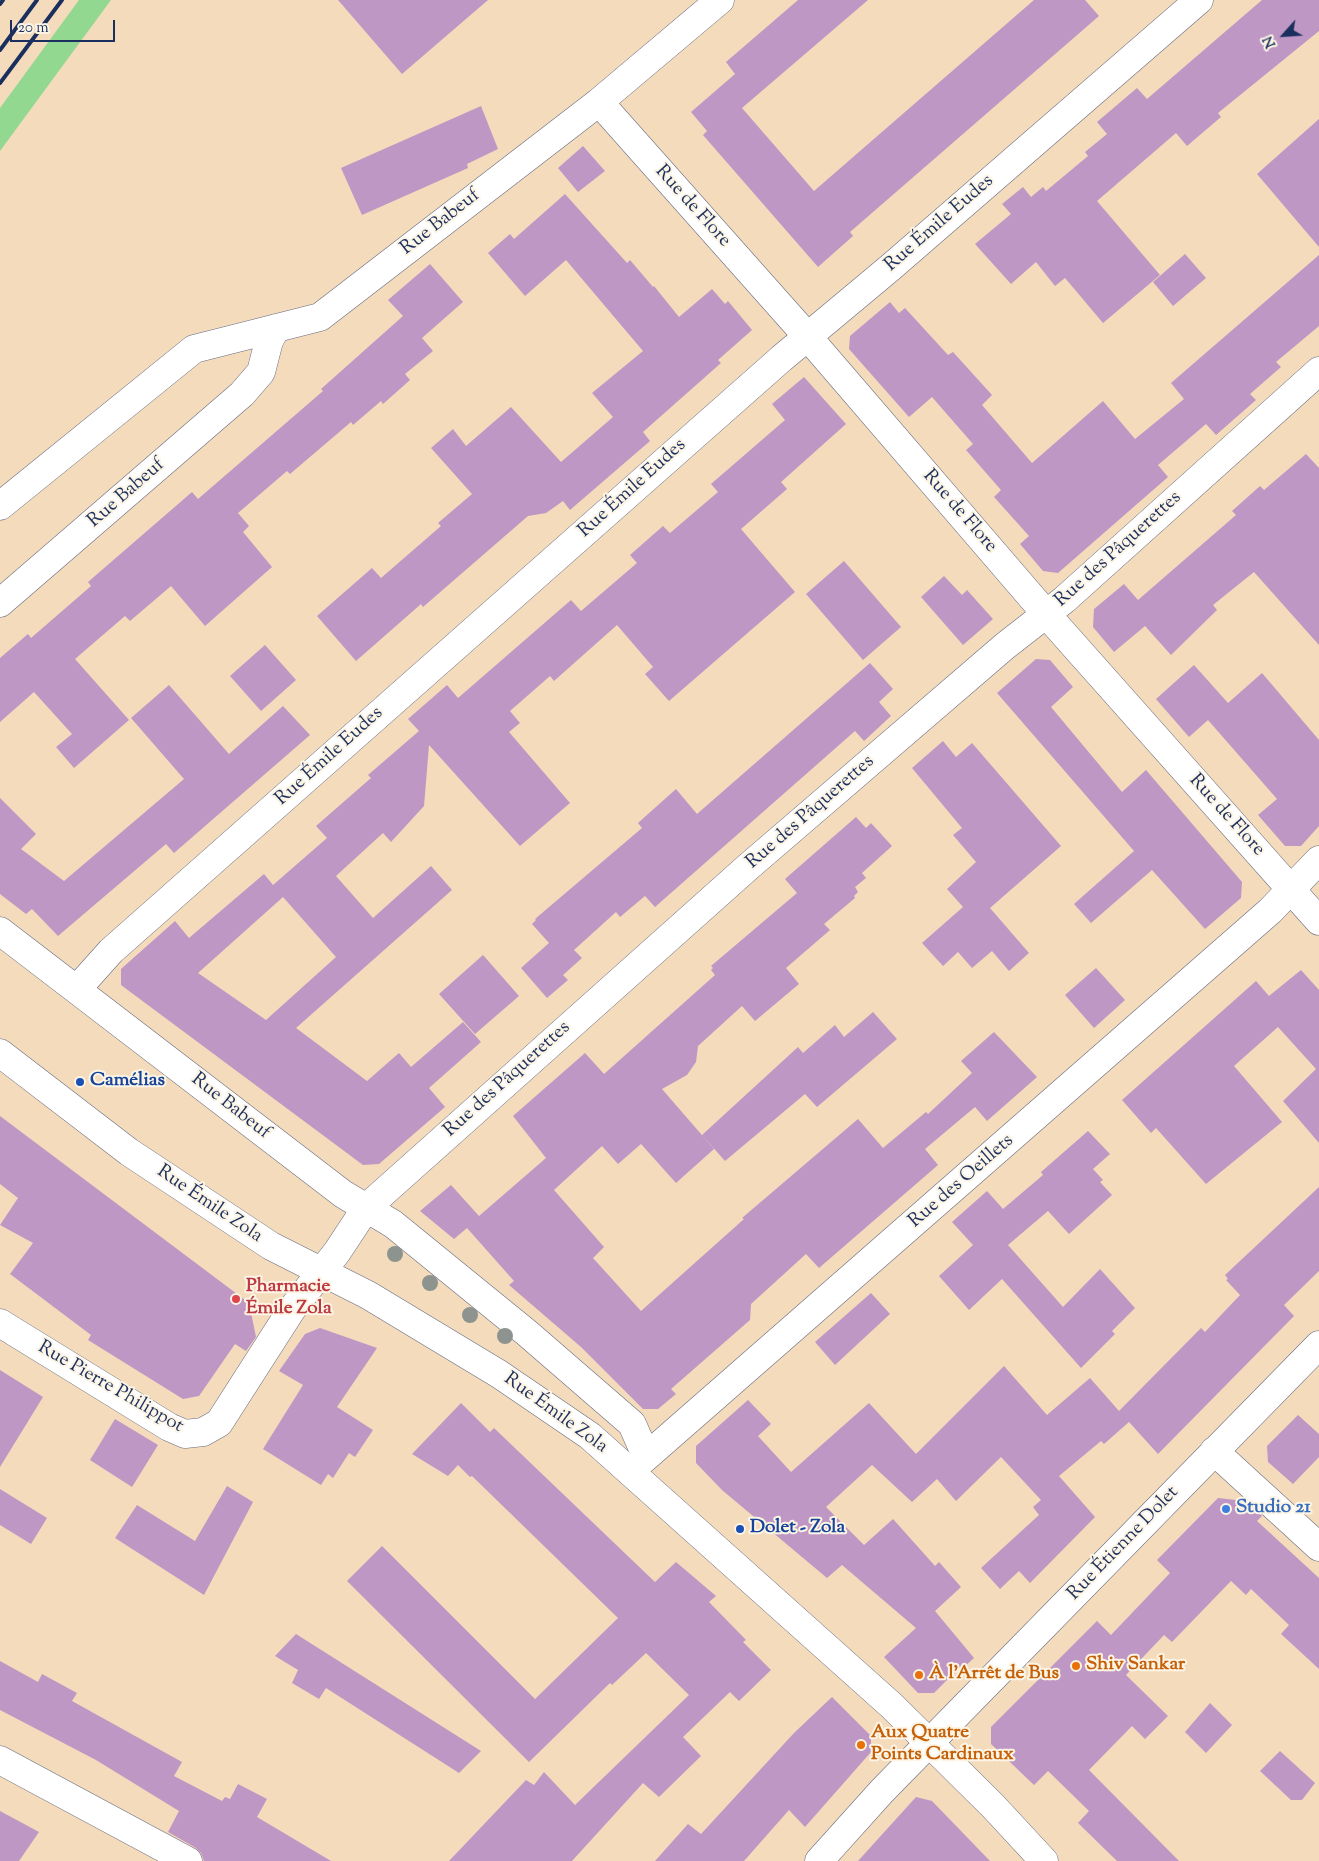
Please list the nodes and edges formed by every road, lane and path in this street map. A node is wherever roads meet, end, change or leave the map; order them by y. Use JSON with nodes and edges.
{"nodes":[{"id":1,"x":720,"y":0,"type":"edge"},
{"id":2,"x":1200,"y":0,"type":"edge"},
{"id":3,"x":599,"y":102,"type":"junction"},
{"id":4,"x":276,"y":328,"type":"junction"},
{"id":5,"x":807,"y":336,"type":"junction"},
{"id":6,"x":1319,"y":371,"type":"edge"},
{"id":7,"x":0,"y":506,"type":"edge"},
{"id":8,"x":0,"y":603,"type":"edge"},
{"id":9,"x":1047,"y":615,"type":"junction"},
{"id":10,"x":1319,"y":860,"type":"edge"},
{"id":11,"x":1291,"y":890,"type":"junction"},
{"id":12,"x":1319,"y":921,"type":"edge"},
{"id":13,"x":0,"y":931,"type":"edge"},
{"id":14,"x":77,"y":989,"type":"junction"},
{"id":15,"x":2,"y":1057,"type":"edge"},
{"id":16,"x":366,"y":1208,"type":"junction"},
{"id":17,"x":321,"y":1271,"type":"junction"},
{"id":18,"x":0,"y":1323,"type":"edge"},
{"id":19,"x":1319,"y":1345,"type":"edge"},
{"id":20,"x":1214,"y":1451,"type":"junction"},
{"id":21,"x":638,"y":1464,"type":"junction"},
{"id":22,"x":1319,"y":1547,"type":"edge"},
{"id":23,"x":929,"y":1743,"type":"junction"},
{"id":24,"x":0,"y":1760,"type":"edge"},
{"id":25,"x":188,"y":1861,"type":"edge"},
{"id":26,"x":819,"y":1861,"type":"edge"},
{"id":27,"x":1044,"y":1861,"type":"edge"}],
"edges":[{"from":1,"to":3,"type":"street","name":"Rue Babeuf"},
{"from":2,"to":5,"type":"street","name":"Rue Émile Eudes"},
{"from":3,"to":4,"type":"street","name":"Rue Babeuf"},
{"from":3,"to":5,"type":"street","name":"Rue de Flore"},
{"from":4,"to":7,"type":"street","name":"Rue Babeuf"},
{"from":4,"to":8,"type":"street","name":"Rue Babeuf"},
{"from":5,"to":9,"type":"street","name":"Rue de Flore"},
{"from":5,"to":14,"type":"street","name":"Rue Émile Eudes"},
{"from":6,"to":9,"type":"street","name":"Rue des Pâquerettes"},
{"from":9,"to":11,"type":"street","name":"Rue de Flore"},
{"from":9,"to":16,"type":"street","name":"Rue des Pâquerettes"},
{"from":10,"to":11,"type":"street","name":"Rue des Oeillets"},
{"from":11,"to":12,"type":"street","name":"Rue de Flore"},
{"from":11,"to":21,"type":"street","name":"Rue des Oeillets"},
{"from":13,"to":14,"type":"street","name":"Rue Babeuf"},
{"from":14,"to":16,"type":"street","name":"Rue Babeuf"},
{"from":15,"to":17,"type":"street","name":"Rue Émile Zola"},
{"from":16,"to":17,"type":"street","name":"Rue des Pâquerettes"},
{"from":16,"to":21,"type":"street","name":"Rue Émile Zola"},
{"from":17,"to":18,"type":"street","name":"Rue Pierre Philippot"},
{"from":17,"to":21,"type":"street","name":"Rue Émile Zola"},
{"from":19,"to":20,"type":"street","name":"Rue Étienne Dolet"},
{"from":20,"to":22,"type":"street"},
{"from":20,"to":23,"type":"street","name":"Rue Étienne Dolet"},
{"from":21,"to":23,"type":"street","name":"Rue Émile Zola"},
{"from":23,"to":26,"type":"street","name":"Rue Étienne Dolet"},
{"from":23,"to":27,"type":"street","name":"Rue Émile Zola"},
{"from":24,"to":25,"type":"street"}]}
